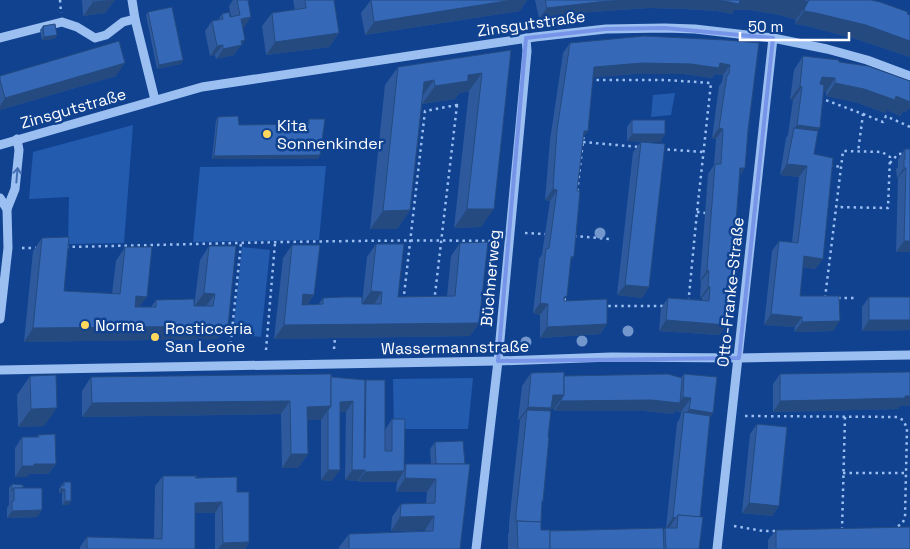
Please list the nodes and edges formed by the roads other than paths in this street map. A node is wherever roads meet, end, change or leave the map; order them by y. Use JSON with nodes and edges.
{"nodes":[{"id":1,"x":132,"y":0,"type":"edge"},
{"id":2,"x":135,"y":19,"type":"junction"},
{"id":3,"x":0,"y":38,"type":"edge"},
{"id":4,"x":526,"y":38,"type":"junction"},
{"id":5,"x":773,"y":38,"type":"junction"},
{"id":6,"x":910,"y":76,"type":"edge"},
{"id":7,"x":155,"y":100,"type":"junction"},
{"id":8,"x":17,"y":139,"type":"junction"},
{"id":9,"x":0,"y":144,"type":"edge"},
{"id":10,"x":0,"y":198,"type":"edge"},
{"id":11,"x":7,"y":209,"type":"junction"},
{"id":12,"x":0,"y":319,"type":"edge"},
{"id":13,"x":910,"y":355,"type":"edge"},
{"id":14,"x":739,"y":358,"type":"junction"},
{"id":15,"x":498,"y":362,"type":"junction"},
{"id":16,"x":0,"y":370,"type":"edge"},
{"id":17,"x":476,"y":549,"type":"edge"},
{"id":18,"x":717,"y":549,"type":"edge"}],
"edges":[{"from":1,"to":2,"type":"street"},
{"from":2,"to":3,"type":"street"},
{"from":2,"to":7,"type":"street"},
{"from":4,"to":5,"type":"street","name":"Zinsgutstraße"},
{"from":4,"to":7,"type":"street","name":"Zinsgutstraße"},
{"from":4,"to":15,"type":"street","name":"Büchnerweg"},
{"from":5,"to":6,"type":"street","name":"Zinsgutstraße"},
{"from":5,"to":14,"type":"street","name":"Otto-Franke-Straße"},
{"from":7,"to":8,"type":"street","name":"Zinsgutstraße"},
{"from":8,"to":9,"type":"street","name":"Zinsgutstraße"},
{"from":11,"to":8,"type":"street","one_way":true},
{"from":10,"to":11,"type":"street"},
{"from":11,"to":12,"type":"street"},
{"from":13,"to":14,"type":"street","name":"Wassermannstraße"},
{"from":14,"to":15,"type":"street","name":"Wassermannstraße"},
{"from":14,"to":18,"type":"street","name":"Otto-Franke-Straße"},
{"from":15,"to":16,"type":"street","name":"Wassermannstraße"},
{"from":15,"to":17,"type":"street","name":"Büchnerweg"}]}
